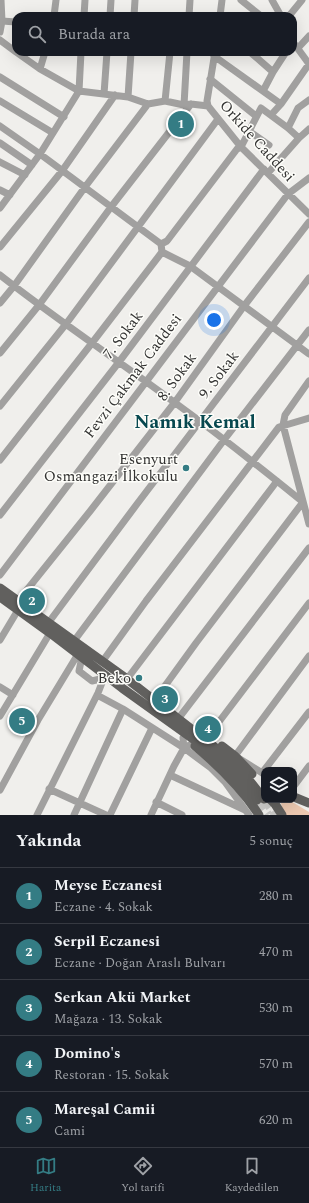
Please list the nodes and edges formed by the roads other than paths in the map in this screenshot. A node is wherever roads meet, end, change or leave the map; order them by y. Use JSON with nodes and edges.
{"nodes":[{"id":1,"x":2,"y":0,"type":"edge"},
{"id":2,"x":56,"y":0,"type":"edge"},
{"id":3,"x":85,"y":0,"type":"edge"},
{"id":4,"x":111,"y":0,"type":"edge"},
{"id":5,"x":135,"y":0,"type":"edge"},
{"id":6,"x":190,"y":0,"type":"edge"},
{"id":7,"x":222,"y":0,"type":"edge"},
{"id":8,"x":241,"y":0,"type":"edge"},
{"id":9,"x":272,"y":0,"type":"edge"},
{"id":10,"x":302,"y":0,"type":"edge"},
{"id":11,"x":54,"y":12,"type":"edge"},
{"id":12,"x":84,"y":12,"type":"edge"},
{"id":13,"x":110,"y":12,"type":"edge"},
{"id":14,"x":134,"y":12,"type":"edge"},
{"id":15,"x":189,"y":12,"type":"edge"},
{"id":16,"x":220,"y":12,"type":"edge"},
{"id":17,"x":256,"y":12,"type":"edge"},
{"id":18,"x":279,"y":12,"type":"edge"},
{"id":19,"x":292,"y":12,"type":"edge"},
{"id":20,"x":2,"y":18,"type":"edge"},
{"id":21,"x":12,"y":21,"type":"edge"},
{"id":22,"x":0,"y":32,"type":"edge"},
{"id":23,"x":309,"y":36,"type":"edge"},
{"id":24,"x":0,"y":40,"type":"edge"},
{"id":25,"x":297,"y":42,"type":"edge"},
{"id":26,"x":297,"y":47,"type":"edge"},
{"id":27,"x":12,"y":49,"type":"edge"},
{"id":28,"x":22,"y":56,"type":"edge"},
{"id":29,"x":44,"y":56,"type":"edge"},
{"id":30,"x":81,"y":56,"type":"edge"},
{"id":31,"x":107,"y":56,"type":"edge"},
{"id":32,"x":131,"y":56,"type":"edge"},
{"id":33,"x":170,"y":56,"type":"edge"},
{"id":34,"x":187,"y":56,"type":"edge"},
{"id":35,"x":215,"y":56,"type":"edge"},
{"id":36,"x":218,"y":56,"type":"edge"},
{"id":37,"x":255,"y":56,"type":"edge"},
{"id":38,"x":283,"y":56,"type":"edge"},
{"id":39,"x":309,"y":64,"type":"edge"},
{"id":40,"x":40,"y":69,"type":"junction"},
{"id":41,"x":273,"y":72,"type":"junction"},
{"id":42,"x":0,"y":77,"type":"edge"},
{"id":43,"x":210,"y":79,"type":"junction"},
{"id":44,"x":79,"y":91,"type":"junction"},
{"id":45,"x":263,"y":91,"type":"junction"},
{"id":46,"x":104,"y":94,"type":"junction"},
{"id":47,"x":115,"y":95,"type":"junction"},
{"id":48,"x":128,"y":97,"type":"junction"},
{"id":49,"x":0,"y":100,"type":"edge"},
{"id":50,"x":309,"y":100,"type":"edge"},
{"id":51,"x":165,"y":101,"type":"junction"},
{"id":52,"x":148,"y":104,"type":"junction"},
{"id":53,"x":187,"y":104,"type":"junction"},
{"id":54,"x":281,"y":104,"type":"junction"},
{"id":55,"x":208,"y":106,"type":"junction"},
{"id":56,"x":271,"y":115,"type":"junction"},
{"id":57,"x":256,"y":116,"type":"junction"},
{"id":58,"x":64,"y":117,"type":"junction"},
{"id":59,"x":218,"y":119,"type":"junction"},
{"id":60,"x":0,"y":126,"type":"edge"},
{"id":61,"x":288,"y":128,"type":"junction"},
{"id":62,"x":309,"y":129,"type":"edge"},
{"id":63,"x":250,"y":131,"type":"junction"},
{"id":64,"x":53,"y":133,"type":"junction"},
{"id":65,"x":299,"y":138,"type":"junction"},
{"id":66,"x":0,"y":143,"type":"edge"},
{"id":67,"x":269,"y":145,"type":"dead end"},
{"id":68,"x":241,"y":147,"type":"junction"},
{"id":69,"x":40,"y":154,"type":"junction"},
{"id":70,"x":0,"y":162,"type":"edge"},
{"id":71,"x":32,"y":164,"type":"junction"},
{"id":72,"x":62,"y":170,"type":"junction"},
{"id":73,"x":266,"y":171,"type":"junction"},
{"id":74,"x":25,"y":176,"type":"junction"},
{"id":75,"x":309,"y":178,"type":"edge"},
{"id":76,"x":85,"y":188,"type":"junction"},
{"id":77,"x":0,"y":190,"type":"edge"},
{"id":78,"x":288,"y":194,"type":"junction"},
{"id":79,"x":10,"y":196,"type":"junction"},
{"id":80,"x":112,"y":207,"type":"junction"},
{"id":81,"x":0,"y":208,"type":"edge"},
{"id":82,"x":309,"y":214,"type":"edge"},
{"id":83,"x":309,"y":222,"type":"edge"},
{"id":84,"x":137,"y":226,"type":"junction"},
{"id":85,"x":0,"y":247,"type":"edge"},
{"id":86,"x":161,"y":248,"type":"junction"},
{"id":87,"x":190,"y":266,"type":"junction"},
{"id":88,"x":0,"y":275,"type":"edge"},
{"id":89,"x":309,"y":278,"type":"edge"},
{"id":90,"x":14,"y":286,"type":"junction"},
{"id":91,"x":218,"y":286,"type":"junction"},
{"id":92,"x":0,"y":303,"type":"edge"},
{"id":93,"x":39,"y":305,"type":"junction"},
{"id":94,"x":244,"y":306,"type":"junction"},
{"id":95,"x":66,"y":324,"type":"junction"},
{"id":96,"x":272,"y":327,"type":"junction"},
{"id":97,"x":309,"y":330,"type":"edge"},
{"id":98,"x":92,"y":343,"type":"junction"},
{"id":99,"x":297,"y":346,"type":"junction"},
{"id":100,"x":0,"y":353,"type":"edge"},
{"id":101,"x":309,"y":354,"type":"edge"},
{"id":102,"x":119,"y":362,"type":"junction"},
{"id":103,"x":146,"y":381,"type":"junction"},
{"id":104,"x":309,"y":381,"type":"edge"},
{"id":105,"x":174,"y":402,"type":"junction"},
{"id":106,"x":0,"y":406,"type":"edge"},
{"id":107,"x":309,"y":418,"type":"edge"},
{"id":108,"x":200,"y":422,"type":"junction"},
{"id":109,"x":283,"y":425,"type":"junction"},
{"id":110,"x":224,"y":440,"type":"junction"},
{"id":111,"x":0,"y":460,"type":"edge"},
{"id":112,"x":252,"y":461,"type":"junction"},
{"id":113,"x":277,"y":481,"type":"junction"},
{"id":114,"x":303,"y":502,"type":"junction"},
{"id":115,"x":0,"y":515,"type":"edge"},
{"id":116,"x":309,"y":524,"type":"edge"},
{"id":117,"x":309,"y":548,"type":"edge"},
{"id":118,"x":0,"y":575,"type":"edge"},
{"id":119,"x":0,"y":588,"type":"edge"},
{"id":120,"x":0,"y":597,"type":"edge"},
{"id":121,"x":309,"y":603,"type":"edge"},
{"id":122,"x":0,"y":605,"type":"edge"},
{"id":123,"x":16,"y":605,"type":"junction"},
{"id":124,"x":49,"y":622,"type":"junction"},
{"id":125,"x":50,"y":633,"type":"junction"},
{"id":126,"x":0,"y":640,"type":"edge"},
{"id":127,"x":74,"y":641,"type":"junction"},
{"id":128,"x":80,"y":655,"type":"junction"},
{"id":129,"x":309,"y":656,"type":"edge"},
{"id":130,"x":102,"y":662,"type":"junction"},
{"id":131,"x":105,"y":675,"type":"junction"},
{"id":132,"x":127,"y":679,"type":"junction"},
{"id":133,"x":119,"y":686,"type":"junction"},
{"id":134,"x":0,"y":687,"type":"edge"},
{"id":135,"x":97,"y":694,"type":"junction"},
{"id":136,"x":13,"y":695,"type":"junction"},
{"id":137,"x":154,"y":701,"type":"junction"},
{"id":138,"x":123,"y":709,"type":"junction"},
{"id":139,"x":309,"y":712,"type":"edge"},
{"id":140,"x":0,"y":716,"type":"edge"},
{"id":141,"x":176,"y":722,"type":"junction"},
{"id":142,"x":152,"y":728,"type":"junction"},
{"id":143,"x":209,"y":735,"type":"junction"},
{"id":144,"x":188,"y":746,"type":"junction"},
{"id":145,"x":235,"y":756,"type":"junction"},
{"id":146,"x":309,"y":766,"type":"edge"},
{"id":147,"x":268,"y":767,"type":"edge"},
{"id":148,"x":261,"y":772,"type":"edge"},
{"id":149,"x":170,"y":774,"type":"junction"},
{"id":150,"x":297,"y":782,"type":"edge"},
{"id":151,"x":1,"y":786,"type":"edge"},
{"id":152,"x":261,"y":786,"type":"edge"},
{"id":153,"x":50,"y":789,"type":"junction"},
{"id":154,"x":297,"y":794,"type":"edge"},
{"id":155,"x":297,"y":798,"type":"edge"},
{"id":156,"x":261,"y":799,"type":"tunnel mouth"},
{"id":157,"x":156,"y":802,"type":"junction"},
{"id":158,"x":266,"y":803,"type":"edge"},
{"id":159,"x":272,"y":803,"type":"edge"},
{"id":160,"x":309,"y":803,"type":"edge"},
{"id":161,"x":80,"y":804,"type":"junction"},
{"id":162,"x":252,"y":813,"type":"edge"},
{"id":163,"x":280,"y":813,"type":"edge"},
{"id":164,"x":37,"y":815,"type":"edge"},
{"id":165,"x":74,"y":815,"type":"edge"},
{"id":166,"x":106,"y":815,"type":"edge"},
{"id":167,"x":110,"y":815,"type":"edge"},
{"id":168,"x":151,"y":815,"type":"edge"},
{"id":169,"x":182,"y":815,"type":"edge"}],
"edges":[{"from":1,"to":20,"type":"street"},
{"from":2,"to":11,"type":"street"},
{"from":3,"to":12,"type":"street"},
{"from":4,"to":13,"type":"street"},
{"from":5,"to":14,"type":"street"},
{"from":6,"to":15,"type":"street"},
{"from":7,"to":16,"type":"street"},
{"from":8,"to":17,"type":"street"},
{"from":9,"to":18,"type":"street"},
{"from":10,"to":19,"type":"street"},
{"from":20,"to":21,"type":"street"},
{"from":20,"to":22,"type":"street"},
{"from":23,"to":25,"type":"street"},
{"from":24,"to":27,"type":"street"},
{"from":26,"to":39,"type":"street"},
{"from":28,"to":40,"type":"street"},
{"from":29,"to":40,"type":"street"},
{"from":30,"to":44,"type":"street"},
{"from":31,"to":46,"type":"street"},
{"from":32,"to":48,"type":"street"},
{"from":33,"to":51,"type":"street"},
{"from":34,"to":53,"type":"street"},
{"from":35,"to":43,"type":"street","name":"Orkide Caddesi"},
{"from":36,"to":45,"type":"street"},
{"from":37,"to":41,"type":"street"},
{"from":38,"to":41,"type":"street"},
{"from":39,"to":54,"type":"street"},
{"from":40,"to":44,"type":"street"},
{"from":41,"to":45,"type":"street"},
{"from":42,"to":58,"type":"street"},
{"from":43,"to":55,"type":"street","name":"Orkide Caddesi"},
{"from":43,"to":57,"type":"street"},
{"from":44,"to":46,"type":"street"},
{"from":44,"to":58,"type":"street"},
{"from":45,"to":54,"type":"street"},
{"from":46,"to":47,"type":"street"},
{"from":47,"to":48,"type":"street"},
{"from":47,"to":72,"type":"street"},
{"from":48,"to":52,"type":"street"},
{"from":49,"to":64,"type":"street"},
{"from":50,"to":61,"type":"street"},
{"from":51,"to":52,"type":"street"},
{"from":51,"to":53,"type":"street"},
{"from":52,"to":76,"type":"street"},
{"from":53,"to":55,"type":"street"},
{"from":53,"to":80,"type":"street"},
{"from":54,"to":56,"type":"street"},
{"from":55,"to":59,"type":"street","name":"Orkide Caddesi"},
{"from":56,"to":57,"type":"street"},
{"from":56,"to":61,"type":"street"},
{"from":57,"to":63,"type":"street"},
{"from":58,"to":64,"type":"street"},
{"from":59,"to":68,"type":"street","name":"Orkide Caddesi"},
{"from":59,"to":84,"type":"street"},
{"from":60,"to":69,"type":"street"},
{"from":61,"to":65,"type":"street"},
{"from":62,"to":65,"type":"street","name":"7. Sokak"},
{"from":63,"to":67,"type":"street"},
{"from":63,"to":68,"type":"street"},
{"from":64,"to":69,"type":"street"},
{"from":65,"to":73,"type":"street","name":"7. Sokak"},
{"from":66,"to":71,"type":"street"},
{"from":68,"to":73,"type":"street","name":"Orkide Caddesi"},
{"from":68,"to":86,"type":"street"},
{"from":69,"to":71,"type":"street"},
{"from":69,"to":72,"type":"street"},
{"from":70,"to":74,"type":"street"},
{"from":71,"to":74,"type":"street"},
{"from":72,"to":76,"type":"street"},
{"from":72,"to":85,"type":"street"},
{"from":73,"to":78,"type":"street","name":"Orkide Caddesi"},
{"from":73,"to":87,"type":"street","name":"7. Sokak"},
{"from":74,"to":79,"type":"street"},
{"from":75,"to":78,"type":"street","name":"Fevzi Çakmak Caddesi"},
{"from":76,"to":80,"type":"street"},
{"from":76,"to":90,"type":"street"},
{"from":77,"to":79,"type":"street"},
{"from":78,"to":82,"type":"street","name":"Orkide Caddesi"},
{"from":78,"to":91,"type":"street","name":"Fevzi Çakmak Caddesi"},
{"from":79,"to":81,"type":"street"},
{"from":80,"to":84,"type":"street"},
{"from":80,"to":93,"type":"street"},
{"from":83,"to":94,"type":"street","name":"8. Sokak"},
{"from":84,"to":86,"type":"street"},
{"from":84,"to":95,"type":"street"},
{"from":86,"to":87,"type":"street"},
{"from":86,"to":98,"type":"street"},
{"from":87,"to":91,"type":"street"},
{"from":87,"to":102,"type":"street","name":"7. Sokak"},
{"from":88,"to":90,"type":"street"},
{"from":89,"to":96,"type":"street","name":"9. Sokak"},
{"from":90,"to":92,"type":"street"},
{"from":90,"to":93,"type":"street"},
{"from":91,"to":94,"type":"street"},
{"from":91,"to":103,"type":"street","name":"Fevzi Çakmak Caddesi"},
{"from":93,"to":95,"type":"street"},
{"from":93,"to":100,"type":"street"},
{"from":94,"to":96,"type":"street"},
{"from":94,"to":105,"type":"street","name":"8. Sokak"},
{"from":95,"to":98,"type":"street"},
{"from":95,"to":106,"type":"street"},
{"from":96,"to":99,"type":"street"},
{"from":96,"to":108,"type":"street","name":"9. Sokak"},
{"from":97,"to":99,"type":"street"},
{"from":98,"to":102,"type":"street"},
{"from":98,"to":111,"type":"street"},
{"from":99,"to":101,"type":"street"},
{"from":99,"to":110,"type":"street"},
{"from":102,"to":103,"type":"street"},
{"from":102,"to":115,"type":"street","name":"7. Sokak"},
{"from":103,"to":105,"type":"street"},
{"from":103,"to":118,"type":"street","name":"Fevzi Çakmak Caddesi"},
{"from":104,"to":109,"type":"street"},
{"from":105,"to":108,"type":"street"},
{"from":105,"to":123,"type":"street","name":"8. Sokak"},
{"from":107,"to":109,"type":"street"},
{"from":108,"to":110,"type":"street"},
{"from":108,"to":124,"type":"street","name":"9. Sokak"},
{"from":109,"to":112,"type":"street"},
{"from":109,"to":114,"type":"street"},
{"from":110,"to":112,"type":"street"},
{"from":110,"to":127,"type":"street"},
{"from":112,"to":113,"type":"street"},
{"from":112,"to":130,"type":"street"},
{"from":113,"to":114,"type":"street"},
{"from":113,"to":132,"type":"street"},
{"from":114,"to":116,"type":"street"},
{"from":114,"to":137,"type":"street"},
{"from":117,"to":141,"type":"street"},
{"from":119,"to":123,"type":"main road"},
{"from":120,"to":123,"type":"main road"},
{"from":121,"to":143,"type":"street"},
{"from":122,"to":123,"type":"main road"},
{"from":123,"to":124,"type":"main road"},
{"from":123,"to":125,"type":"main road"},
{"from":123,"to":126,"type":"street","name":"8. Sokak"},
{"from":124,"to":127,"type":"main road"},
{"from":125,"to":128,"type":"main road"},
{"from":125,"to":136,"type":"street"},
{"from":127,"to":130,"type":"main road"},
{"from":128,"to":131,"type":"main road"},
{"from":128,"to":131,"type":"street"},
{"from":128,"to":151,"type":"street"},
{"from":129,"to":145,"type":"street"},
{"from":130,"to":132,"type":"main road"},
{"from":131,"to":133,"type":"main road"},
{"from":131,"to":135,"type":"street"},
{"from":132,"to":137,"type":"main road"},
{"from":133,"to":135,"type":"street"},
{"from":133,"to":141,"type":"main road"},
{"from":134,"to":136,"type":"street"},
{"from":135,"to":138,"type":"street"},
{"from":135,"to":153,"type":"street"},
{"from":136,"to":140,"type":"street"},
{"from":137,"to":141,"type":"main road"},
{"from":138,"to":142,"type":"street"},
{"from":138,"to":161,"type":"street"},
{"from":139,"to":147,"type":"street"},
{"from":141,"to":143,"type":"main road"},
{"from":141,"to":144,"type":"main road"},
{"from":141,"to":156,"type":"main road"},
{"from":142,"to":144,"type":"street"},
{"from":142,"to":167,"type":"street"},
{"from":143,"to":145,"type":"main road"},
{"from":144,"to":149,"type":"street"},
{"from":144,"to":162,"type":"main road"},
{"from":145,"to":148,"type":"street"},
{"from":145,"to":152,"type":"main road"},
{"from":146,"to":150,"type":"street"},
{"from":149,"to":157,"type":"street"},
{"from":149,"to":162,"type":"street"},
{"from":153,"to":161,"type":"street"},
{"from":153,"to":164,"type":"street"},
{"from":154,"to":160,"type":"street"},
{"from":155,"to":160,"type":"main road"},
{"from":157,"to":168,"type":"street"},
{"from":157,"to":169,"type":"street"},
{"from":158,"to":162,"type":"main road"},
{"from":159,"to":163,"type":"main road"},
{"from":161,"to":165,"type":"street"},
{"from":161,"to":166,"type":"street"}]}
